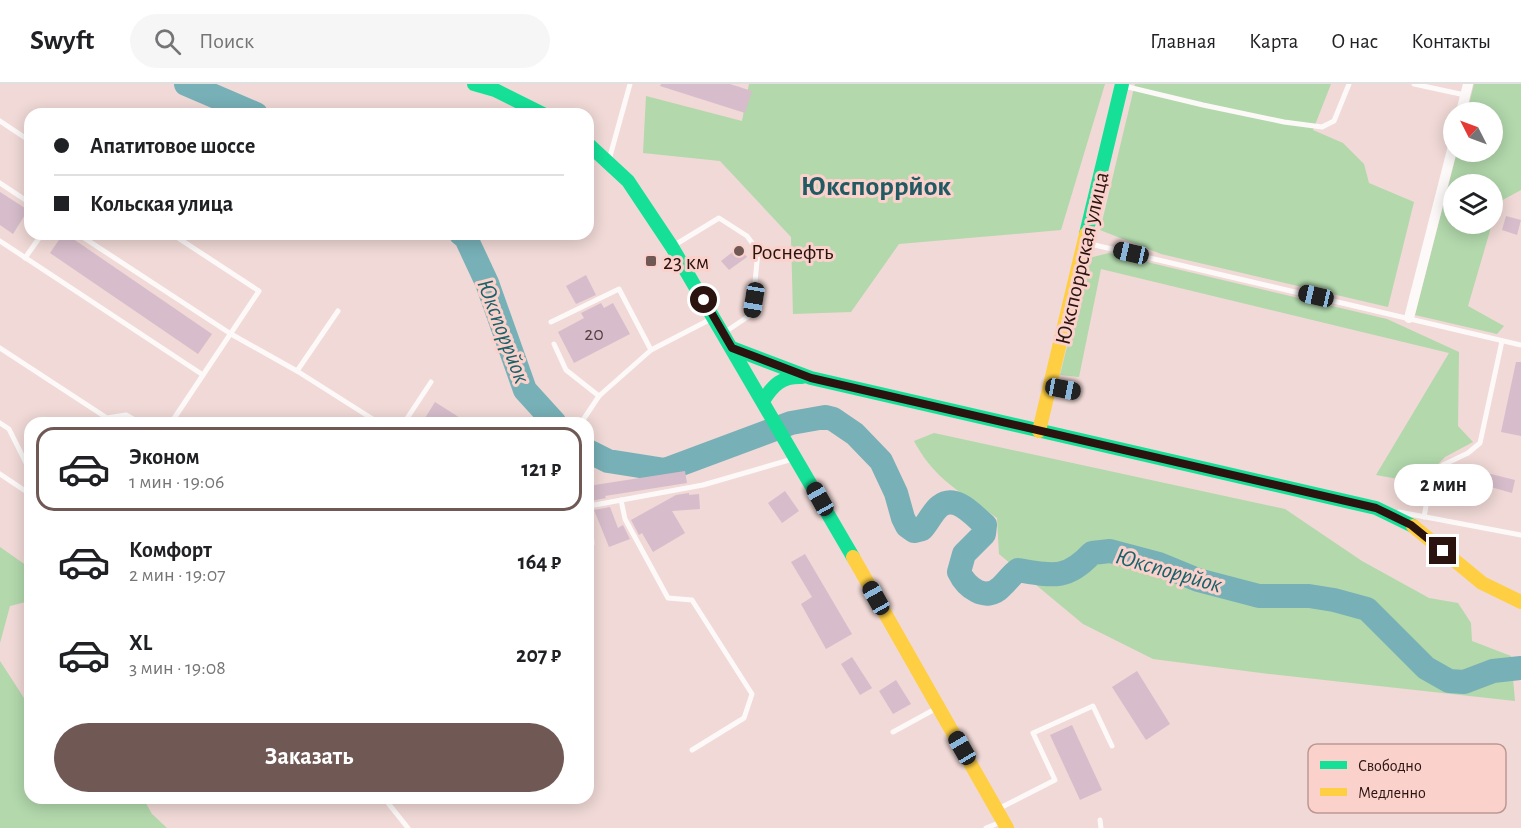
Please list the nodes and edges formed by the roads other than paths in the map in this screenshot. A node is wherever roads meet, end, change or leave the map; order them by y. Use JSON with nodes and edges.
{"nodes":[{"id":1,"x":474,"y":84,"type":"edge"},
{"id":2,"x":630,"y":84,"type":"edge"},
{"id":3,"x":1349,"y":84,"type":"edge"},
{"id":4,"x":1414,"y":84,"type":"edge"},
{"id":5,"x":1122,"y":85,"type":"edge"},
{"id":6,"x":1467,"y":90,"type":"edge"},
{"id":7,"x":531,"y":108,"type":"edge"},
{"id":8,"x":0,"y":121,"type":"edge"},
{"id":9,"x":24,"y":137,"type":"edge"},
{"id":10,"x":594,"y":149,"type":"edge"},
{"id":11,"x":609,"y":162,"type":"junction"},
{"id":12,"x":1449,"y":162,"type":"edge"},
{"id":13,"x":0,"y":183,"type":"edge"},
{"id":14,"x":24,"y":199,"type":"edge"},
{"id":15,"x":38,"y":240,"type":"edge"},
{"id":16,"x":87,"y":240,"type":"edge"},
{"id":17,"x":181,"y":240,"type":"edge"},
{"id":18,"x":0,"y":241,"type":"edge"},
{"id":19,"x":1084,"y":242,"type":"junction"},
{"id":20,"x":672,"y":247,"type":"junction"},
{"id":21,"x":25,"y":258,"type":"junction"},
{"id":22,"x":338,"y":311,"type":"dead end"},
{"id":23,"x":715,"y":318,"type":"junction"},
{"id":24,"x":1409,"y":318,"type":"junction"},
{"id":25,"x":551,"y":322,"type":"dead end"},
{"id":26,"x":724,"y":333,"type":"junction"},
{"id":27,"x":231,"y":334,"type":"junction"},
{"id":28,"x":1502,"y":340,"type":"junction"},
{"id":29,"x":554,"y":344,"type":"dead end"},
{"id":30,"x":1521,"y":345,"type":"edge"},
{"id":31,"x":0,"y":348,"type":"edge"},
{"id":32,"x":732,"y":348,"type":"junction"},
{"id":33,"x":651,"y":350,"type":"junction"},
{"id":34,"x":297,"y":371,"type":"junction"},
{"id":35,"x":203,"y":375,"type":"junction"},
{"id":36,"x":811,"y":378,"type":"junction"},
{"id":37,"x":431,"y":382,"type":"dead end"},
{"id":38,"x":1050,"y":387,"type":"junction"},
{"id":39,"x":1076,"y":392,"type":"dead end"},
{"id":40,"x":598,"y":397,"type":"junction"},
{"id":41,"x":766,"y":407,"type":"junction"},
{"id":42,"x":105,"y":417,"type":"edge"},
{"id":43,"x":113,"y":417,"type":"edge"},
{"id":44,"x":130,"y":417,"type":"edge"},
{"id":45,"x":175,"y":417,"type":"edge"},
{"id":46,"x":370,"y":417,"type":"edge"},
{"id":47,"x":408,"y":417,"type":"edge"},
{"id":48,"x":585,"y":417,"type":"edge"},
{"id":49,"x":0,"y":423,"type":"edge"},
{"id":50,"x":1040,"y":431,"type":"junction"},
{"id":51,"x":797,"y":458,"type":"junction"},
{"id":52,"x":24,"y":459,"type":"edge"},
{"id":53,"x":0,"y":474,"type":"edge"},
{"id":54,"x":24,"y":490,"type":"edge"},
{"id":55,"x":621,"y":500,"type":"junction"},
{"id":56,"x":594,"y":505,"type":"edge"},
{"id":57,"x":1376,"y":508,"type":"junction"},
{"id":58,"x":1424,"y":517,"type":"junction"},
{"id":59,"x":1521,"y":535,"type":"edge"},
{"id":60,"x":1521,"y":602,"type":"edge"},
{"id":61,"x":939,"y":707,"type":"junction"},
{"id":62,"x":894,"y":732,"type":"dead end"},
{"id":63,"x":1112,"y":746,"type":"dead end"},
{"id":64,"x":692,"y":750,"type":"dead end"},
{"id":65,"x":389,"y":804,"type":"edge"},
{"id":66,"x":1002,"y":819,"type":"edge"},
{"id":67,"x":1100,"y":820,"type":"dead end"},
{"id":68,"x":408,"y":828,"type":"edge"},
{"id":69,"x":986,"y":828,"type":"edge"},
{"id":70,"x":1101,"y":828,"type":"edge"}],
"edges":[{"from":1,"to":7,"type":"street"},
{"from":2,"to":11,"type":"lane"},
{"from":3,"to":5,"type":"lane"},
{"from":4,"to":6,"type":"lane"},
{"from":5,"to":19,"type":"street","name":"Юкспоррская улица"},
{"from":8,"to":9,"type":"lane"},
{"from":10,"to":11,"type":"street"},
{"from":11,"to":20,"type":"street"},
{"from":12,"to":24,"type":"street"},
{"from":13,"to":14,"type":"lane"},
{"from":15,"to":21,"type":"lane"},
{"from":16,"to":27,"type":"lane"},
{"from":17,"to":27,"type":"lane"},
{"from":18,"to":21,"type":"lane"},
{"from":19,"to":24,"type":"lane"},
{"from":19,"to":38,"type":"street","name":"Юкспоррская улица"},
{"from":20,"to":23,"type":"street"},
{"from":20,"to":26,"type":"lane"},
{"from":21,"to":35,"type":"lane"},
{"from":22,"to":34,"type":"lane"},
{"from":23,"to":26,"type":"street"},
{"from":23,"to":33,"type":"lane"},
{"from":24,"to":28,"type":"lane"},
{"from":25,"to":33,"type":"lane"},
{"from":26,"to":32,"type":"street"},
{"from":27,"to":34,"type":"lane"},
{"from":27,"to":35,"type":"lane"},
{"from":28,"to":30,"type":"lane"},
{"from":28,"to":58,"type":"lane"},
{"from":29,"to":40,"type":"lane"},
{"from":31,"to":42,"type":"lane"},
{"from":32,"to":36,"type":"street"},
{"from":32,"to":41,"type":"street"},
{"from":33,"to":40,"type":"lane"},
{"from":34,"to":46,"type":"lane"},
{"from":35,"to":45,"type":"lane"},
{"from":36,"to":41,"type":"street"},
{"from":36,"to":50,"type":"street"},
{"from":37,"to":47,"type":"lane"},
{"from":38,"to":39,"type":"lane"},
{"from":38,"to":50,"type":"street","name":"Юкспоррская улица"},
{"from":40,"to":48,"type":"lane"},
{"from":41,"to":51,"type":"street"},
{"from":43,"to":44,"type":"lane"},
{"from":49,"to":52,"type":"lane"},
{"from":50,"to":57,"type":"street"},
{"from":51,"to":55,"type":"lane"},
{"from":51,"to":61,"type":"street"},
{"from":53,"to":54,"type":"lane"},
{"from":55,"to":56,"type":"lane"},
{"from":55,"to":64,"type":"lane"},
{"from":57,"to":58,"type":"lane"},
{"from":57,"to":60,"type":"street"},
{"from":58,"to":59,"type":"lane"},
{"from":61,"to":62,"type":"lane"},
{"from":61,"to":66,"type":"street"},
{"from":63,"to":66,"type":"lane"},
{"from":65,"to":68,"type":"lane"},
{"from":66,"to":69,"type":"lane"},
{"from":67,"to":70,"type":"lane"}]}
